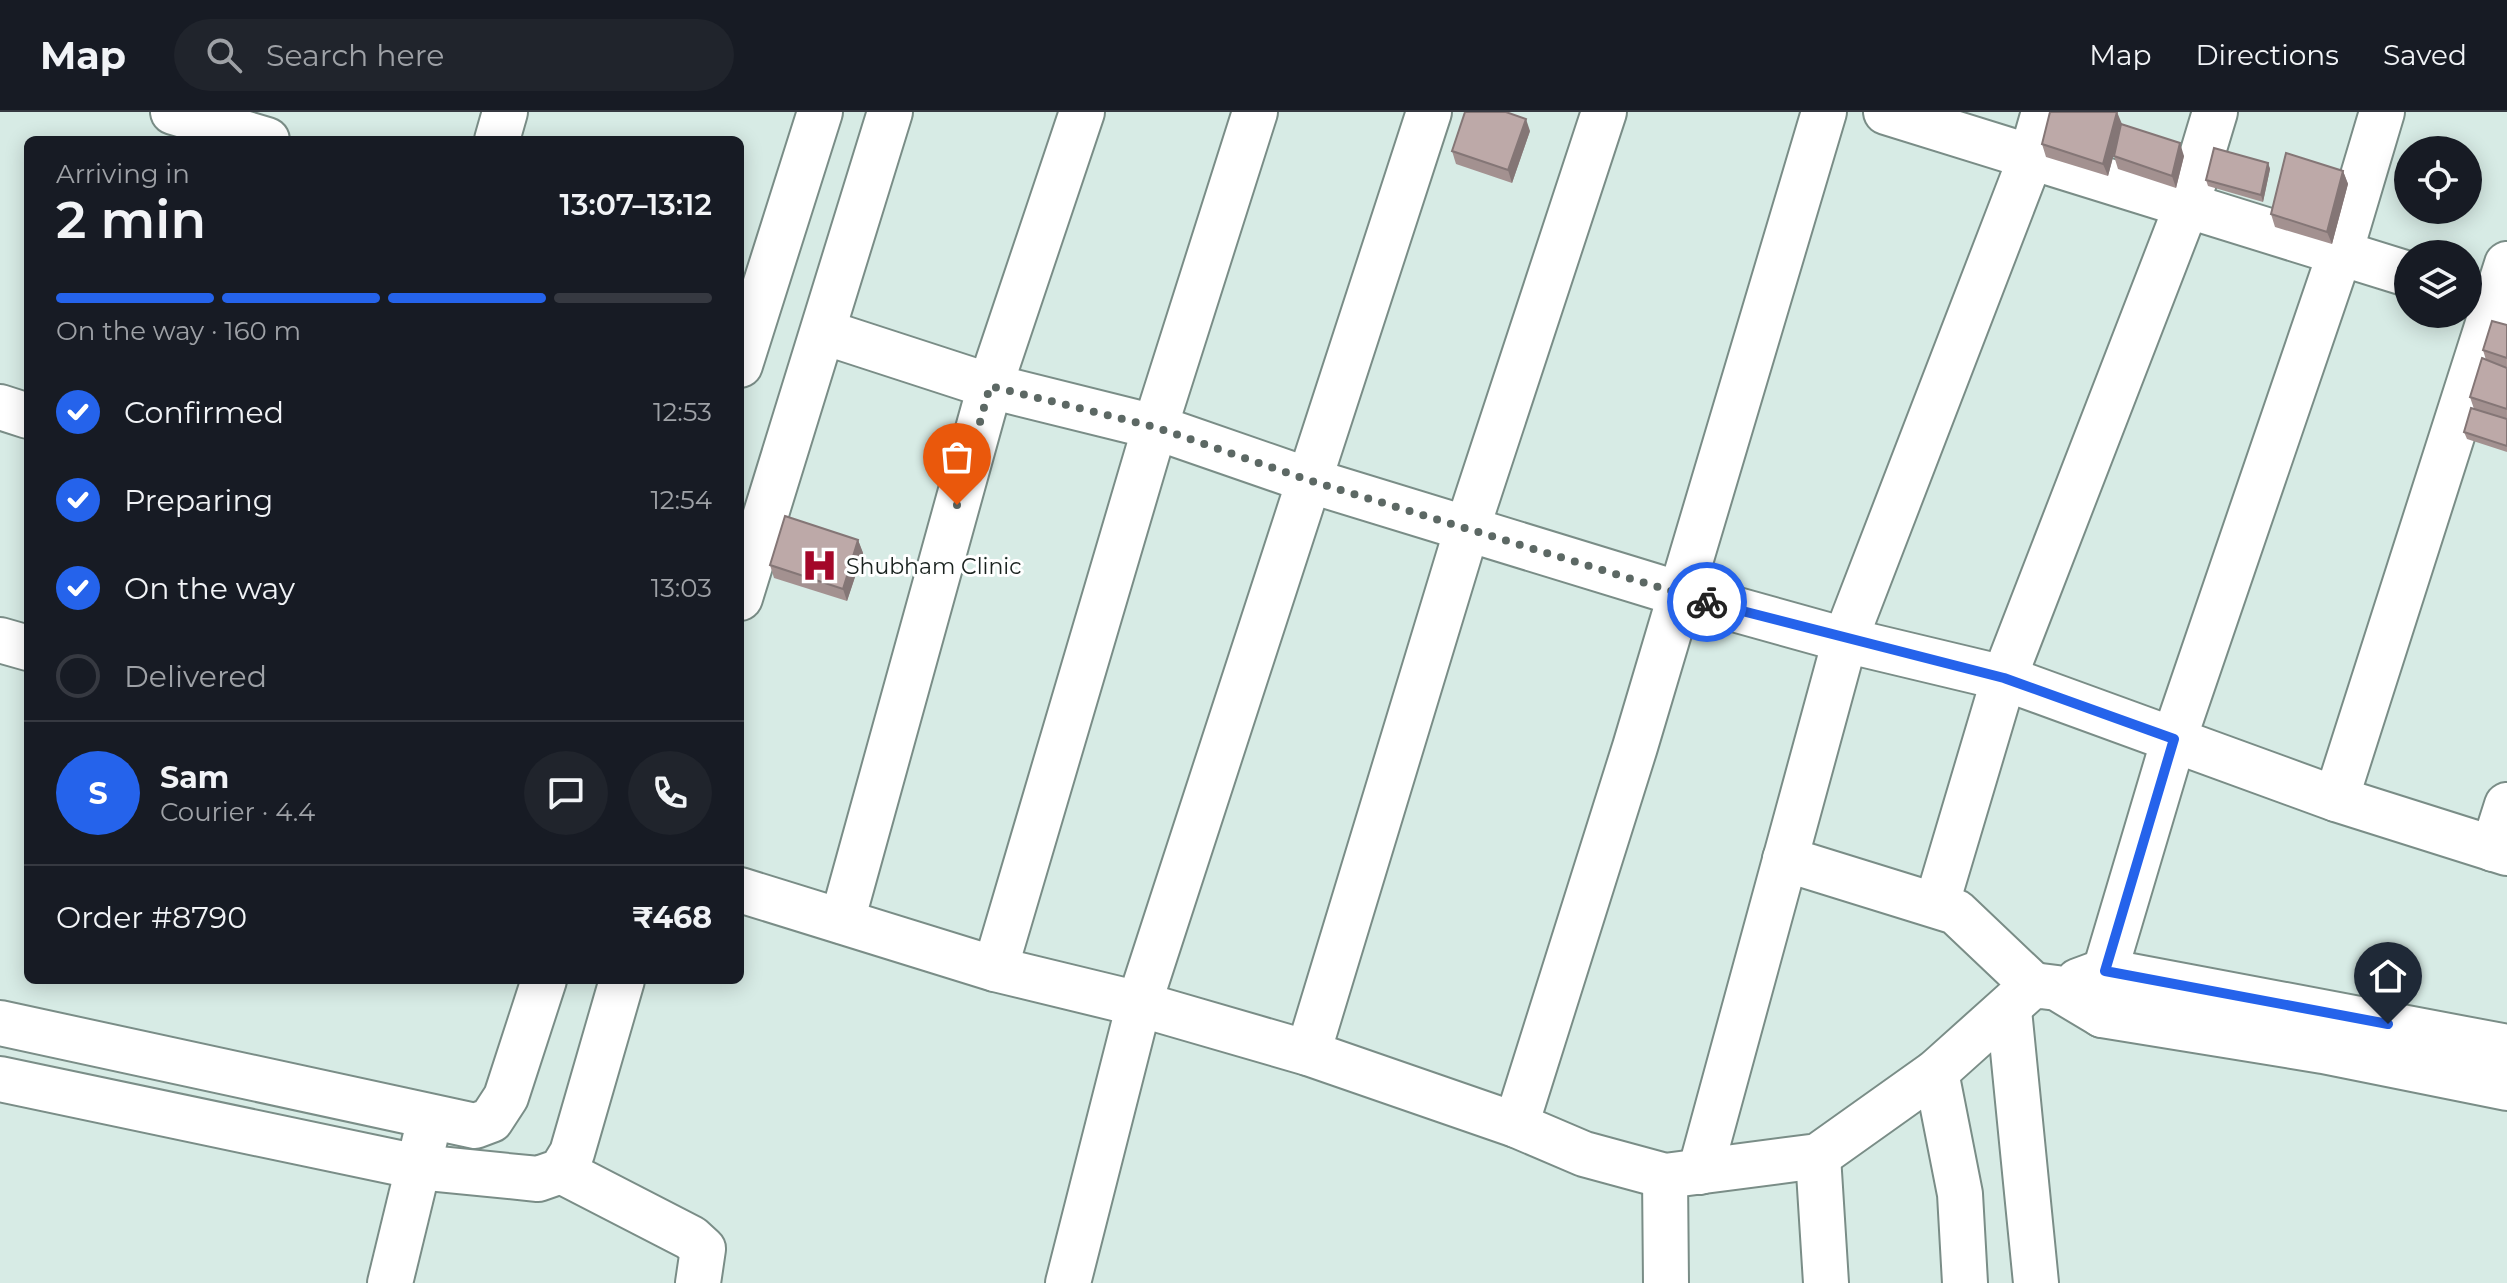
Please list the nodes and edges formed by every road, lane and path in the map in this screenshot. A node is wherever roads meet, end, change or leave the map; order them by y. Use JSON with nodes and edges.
{"nodes":[{"id":1,"x":173,"y":112,"type":"edge"},
{"id":2,"x":505,"y":112,"type":"edge"},
{"id":3,"x":820,"y":112,"type":"edge"},
{"id":4,"x":890,"y":112,"type":"edge"},
{"id":5,"x":1082,"y":112,"type":"edge"},
{"id":6,"x":1255,"y":112,"type":"edge"},
{"id":7,"x":1429,"y":112,"type":"edge"},
{"id":8,"x":1604,"y":112,"type":"edge"},
{"id":9,"x":1824,"y":112,"type":"edge"},
{"id":10,"x":1886,"y":112,"type":"edge"},
{"id":11,"x":2044,"y":112,"type":"edge"},
{"id":12,"x":2215,"y":112,"type":"edge"},
{"id":13,"x":2382,"y":112,"type":"edge"},
{"id":14,"x":252,"y":136,"type":"edge"},
{"id":15,"x":498,"y":136,"type":"edge"},
{"id":16,"x":2031,"y":157,"type":"junction"},
{"id":17,"x":2187,"y":205,"type":"junction"},
{"id":18,"x":2340,"y":253,"type":"junction"},
{"id":19,"x":2394,"y":270,"type":"edge"},
{"id":20,"x":2494,"y":291,"type":"edge"},
{"id":21,"x":824,"y":332,"type":"junction"},
{"id":22,"x":744,"y":352,"type":"edge"},
{"id":23,"x":990,"y":386,"type":"junction"},
{"id":24,"x":0,"y":407,"type":"edge"},
{"id":25,"x":24,"y":415,"type":"edge"},
{"id":26,"x":1155,"y":427,"type":"junction"},
{"id":27,"x":1308,"y":480,"type":"junction"},
{"id":28,"x":1467,"y":529,"type":"junction"},
{"id":29,"x":744,"y":585,"type":"edge"},
{"id":30,"x":1680,"y":594,"type":"junction"},
{"id":31,"x":0,"y":640,"type":"edge"},
{"id":32,"x":1845,"y":640,"type":"junction"},
{"id":33,"x":24,"y":647,"type":"edge"},
{"id":34,"x":2004,"y":678,"type":"junction"},
{"id":35,"x":2174,"y":739,"type":"junction"},
{"id":36,"x":2336,"y":799,"type":"junction"},
{"id":37,"x":2507,"y":805,"type":"edge"},
{"id":38,"x":2500,"y":851,"type":"edge"},
{"id":39,"x":1785,"y":859,"type":"junction"},
{"id":40,"x":744,"y":891,"type":"edge"},
{"id":41,"x":1937,"y":903,"type":"junction"},
{"id":42,"x":842,"y":921,"type":"junction"},
{"id":43,"x":995,"y":969,"type":"junction"},
{"id":44,"x":2105,"y":971,"type":"junction"},
{"id":45,"x":543,"y":984,"type":"edge"},
{"id":46,"x":621,"y":984,"type":"edge"},
{"id":47,"x":2033,"y":994,"type":"junction"},
{"id":48,"x":1139,"y":1004,"type":"junction"},
{"id":49,"x":2102,"y":1015,"type":"junction"},
{"id":50,"x":0,"y":1023,"type":"edge"},
{"id":51,"x":2384,"y":1043,"type":"junction"},
{"id":52,"x":2507,"y":1047,"type":"edge"},
{"id":53,"x":1308,"y":1053,"type":"junction"},
{"id":54,"x":1936,"y":1072,"type":"junction"},
{"id":55,"x":0,"y":1079,"type":"edge"},
{"id":56,"x":2507,"y":1088,"type":"edge"},
{"id":57,"x":430,"y":1117,"type":"junction"},
{"id":58,"x":1516,"y":1125,"type":"junction"},
{"id":59,"x":1818,"y":1156,"type":"junction"},
{"id":60,"x":418,"y":1167,"type":"junction"},
{"id":61,"x":561,"y":1171,"type":"junction"},
{"id":62,"x":1682,"y":1174,"type":"junction"},
{"id":63,"x":390,"y":1283,"type":"edge"},
{"id":64,"x":698,"y":1283,"type":"edge"},
{"id":65,"x":1068,"y":1283,"type":"edge"},
{"id":66,"x":1666,"y":1283,"type":"edge"},
{"id":67,"x":1826,"y":1283,"type":"edge"},
{"id":68,"x":1965,"y":1283,"type":"edge"},
{"id":69,"x":2036,"y":1283,"type":"edge"}],
"edges":[{"from":1,"to":14,"type":"street"},
{"from":2,"to":15,"type":"street"},
{"from":3,"to":22,"type":"street"},
{"from":4,"to":21,"type":"street"},
{"from":5,"to":23,"type":"street"},
{"from":6,"to":26,"type":"street"},
{"from":7,"to":27,"type":"street"},
{"from":8,"to":28,"type":"street"},
{"from":9,"to":30,"type":"street"},
{"from":10,"to":16,"type":"street"},
{"from":11,"to":16,"type":"street"},
{"from":12,"to":17,"type":"street"},
{"from":13,"to":18,"type":"street"},
{"from":16,"to":17,"type":"street"},
{"from":16,"to":32,"type":"street"},
{"from":17,"to":18,"type":"street"},
{"from":17,"to":34,"type":"street"},
{"from":18,"to":19,"type":"street"},
{"from":18,"to":35,"type":"street"},
{"from":20,"to":36,"type":"street"},
{"from":21,"to":23,"type":"street"},
{"from":21,"to":29,"type":"street"},
{"from":23,"to":26,"type":"street"},
{"from":23,"to":42,"type":"street"},
{"from":24,"to":25,"type":"street"},
{"from":26,"to":27,"type":"street"},
{"from":26,"to":43,"type":"street"},
{"from":27,"to":28,"type":"street"},
{"from":27,"to":48,"type":"street"},
{"from":28,"to":30,"type":"street"},
{"from":28,"to":53,"type":"street"},
{"from":30,"to":32,"type":"street"},
{"from":30,"to":58,"type":"street"},
{"from":31,"to":33,"type":"street"},
{"from":32,"to":34,"type":"street"},
{"from":32,"to":39,"type":"street"},
{"from":34,"to":35,"type":"street"},
{"from":34,"to":41,"type":"street"},
{"from":35,"to":36,"type":"street"},
{"from":35,"to":44,"type":"street"},
{"from":36,"to":38,"type":"street"},
{"from":37,"to":38,"type":"street"},
{"from":39,"to":41,"type":"street"},
{"from":39,"to":62,"type":"street"},
{"from":40,"to":42,"type":"street"},
{"from":41,"to":47,"type":"street"},
{"from":42,"to":43,"type":"street"},
{"from":43,"to":48,"type":"street"},
{"from":44,"to":47,"type":"street"},
{"from":44,"to":49,"type":"street"},
{"from":44,"to":51,"type":"street"},
{"from":45,"to":57,"type":"street"},
{"from":46,"to":61,"type":"street"},
{"from":47,"to":49,"type":"street"},
{"from":47,"to":54,"type":"street"},
{"from":47,"to":69,"type":"street"},
{"from":48,"to":53,"type":"street"},
{"from":48,"to":65,"type":"street"},
{"from":49,"to":51,"type":"street"},
{"from":50,"to":57,"type":"street"},
{"from":51,"to":52,"type":"street"},
{"from":51,"to":56,"type":"street"},
{"from":53,"to":58,"type":"street"},
{"from":54,"to":59,"type":"street"},
{"from":54,"to":68,"type":"street"},
{"from":55,"to":60,"type":"street"},
{"from":57,"to":60,"type":"street"},
{"from":58,"to":62,"type":"street"},
{"from":59,"to":62,"type":"street"},
{"from":59,"to":67,"type":"street"},
{"from":60,"to":61,"type":"street"},
{"from":60,"to":63,"type":"street"},
{"from":61,"to":64,"type":"street"},
{"from":62,"to":66,"type":"street"}]}
